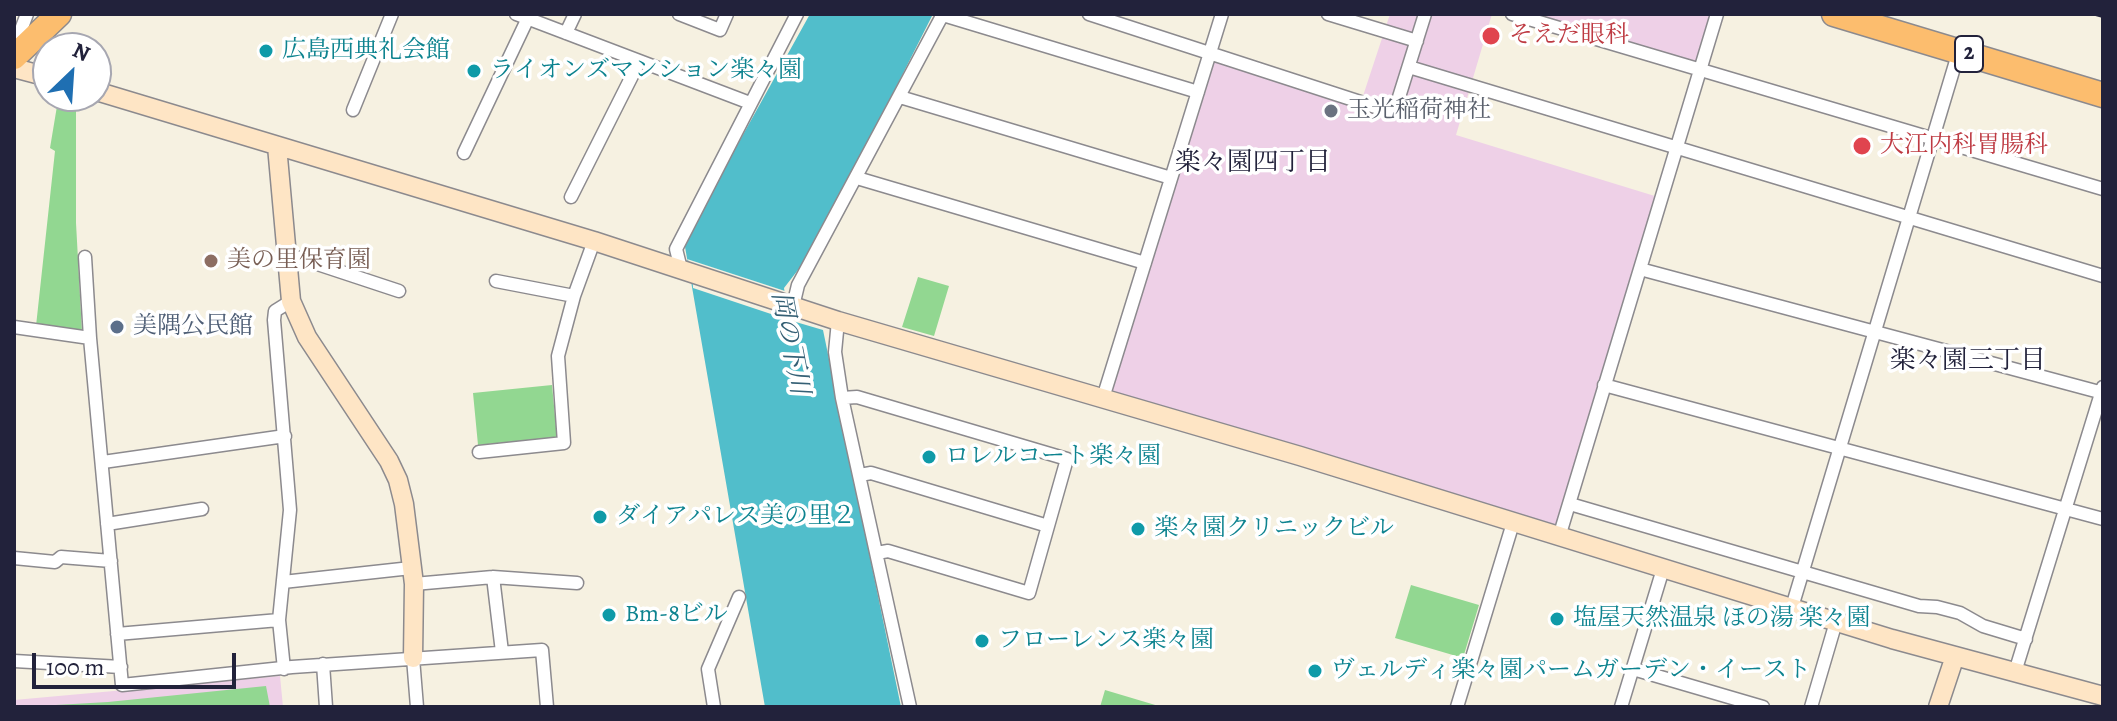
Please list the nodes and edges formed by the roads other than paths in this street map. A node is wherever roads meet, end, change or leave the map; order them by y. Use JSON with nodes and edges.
{"nodes":[{"id":1,"x":27,"y":14,"type":"edge"},
{"id":2,"x":59,"y":14,"type":"edge"},
{"id":3,"x":392,"y":14,"type":"edge"},
{"id":4,"x":575,"y":14,"type":"edge"},
{"id":5,"x":679,"y":14,"type":"edge"},
{"id":6,"x":727,"y":14,"type":"edge"},
{"id":7,"x":797,"y":14,"type":"edge"},
{"id":8,"x":943,"y":14,"type":"edge"},
{"id":9,"x":1089,"y":14,"type":"edge"},
{"id":10,"x":1222,"y":14,"type":"edge"},
{"id":11,"x":1328,"y":14,"type":"edge"},
{"id":12,"x":1425,"y":14,"type":"edge"},
{"id":13,"x":1512,"y":14,"type":"edge"},
{"id":14,"x":1717,"y":14,"type":"edge"},
{"id":15,"x":1834,"y":14,"type":"edge"},
{"id":16,"x":522,"y":16,"type":"edge"},
{"id":17,"x":566,"y":33,"type":"junction"},
{"id":18,"x":1417,"y":41,"type":"junction"},
{"id":19,"x":14,"y":48,"type":"edge"},
{"id":20,"x":1959,"y":51,"type":"junction"},
{"id":21,"x":1211,"y":53,"type":"junction"},
{"id":22,"x":14,"y":57,"type":"edge"},
{"id":23,"x":639,"y":62,"type":"junction"},
{"id":24,"x":1409,"y":67,"type":"junction"},
{"id":25,"x":1700,"y":69,"type":"junction"},
{"id":26,"x":1198,"y":92,"type":"junction"},
{"id":27,"x":2103,"y":95,"type":"edge"},
{"id":28,"x":112,"y":96,"type":"edge"},
{"id":29,"x":900,"y":97,"type":"junction"},
{"id":30,"x":750,"y":103,"type":"junction"},
{"id":31,"x":353,"y":110,"type":"dead end"},
{"id":32,"x":1934,"y":138,"type":"junction"},
{"id":33,"x":277,"y":146,"type":"junction"},
{"id":34,"x":1676,"y":149,"type":"junction"},
{"id":35,"x":464,"y":153,"type":"dead end"},
{"id":36,"x":857,"y":178,"type":"junction"},
{"id":37,"x":1171,"y":178,"type":"junction"},
{"id":38,"x":2103,"y":189,"type":"edge"},
{"id":39,"x":571,"y":197,"type":"dead end"},
{"id":40,"x":1909,"y":219,"type":"junction"},
{"id":41,"x":594,"y":241,"type":"junction"},
{"id":42,"x":287,"y":254,"type":"junction"},
{"id":43,"x":85,"y":257,"type":"dead end"},
{"id":44,"x":1145,"y":263,"type":"junction"},
{"id":45,"x":1640,"y":269,"type":"junction"},
{"id":46,"x":684,"y":270,"type":"junction"},
{"id":47,"x":2103,"y":276,"type":"edge"},
{"id":48,"x":496,"y":281,"type":"dead end"},
{"id":49,"x":399,"y":291,"type":"dead end"},
{"id":50,"x":574,"y":296,"type":"junction"},
{"id":51,"x":291,"y":301,"type":"junction"},
{"id":52,"x":790,"y":305,"type":"junction"},
{"id":53,"x":838,"y":321,"type":"junction"},
{"id":54,"x":14,"y":327,"type":"edge"},
{"id":55,"x":1876,"y":333,"type":"junction"},
{"id":56,"x":90,"y":338,"type":"junction"},
{"id":57,"x":1604,"y":385,"type":"junction"},
{"id":58,"x":2103,"y":391,"type":"edge"},
{"id":59,"x":842,"y":398,"type":"junction"},
{"id":60,"x":1103,"y":398,"type":"junction"},
{"id":61,"x":285,"y":436,"type":"junction"},
{"id":62,"x":1839,"y":449,"type":"junction"},
{"id":63,"x":479,"y":452,"type":"dead end"},
{"id":64,"x":103,"y":462,"type":"junction"},
{"id":65,"x":860,"y":475,"type":"junction"},
{"id":66,"x":1570,"y":504,"type":"junction"},
{"id":67,"x":202,"y":509,"type":"dead end"},
{"id":68,"x":2065,"y":509,"type":"junction"},
{"id":69,"x":2103,"y":519,"type":"edge"},
{"id":70,"x":1513,"y":523,"type":"junction"},
{"id":71,"x":107,"y":524,"type":"junction"},
{"id":72,"x":1048,"y":526,"type":"junction"},
{"id":73,"x":1559,"y":537,"type":"junction"},
{"id":74,"x":877,"y":553,"type":"junction"},
{"id":75,"x":14,"y":558,"type":"edge"},
{"id":76,"x":111,"y":561,"type":"junction"},
{"id":77,"x":1663,"y":569,"type":"junction"},
{"id":78,"x":1803,"y":572,"type":"junction"},
{"id":79,"x":412,"y":576,"type":"junction"},
{"id":80,"x":493,"y":577,"type":"junction"},
{"id":81,"x":283,"y":582,"type":"junction"},
{"id":82,"x":577,"y":583,"type":"dead end"},
{"id":83,"x":739,"y":597,"type":"dead end"},
{"id":84,"x":1792,"y":607,"type":"junction"},
{"id":85,"x":279,"y":620,"type":"junction"},
{"id":86,"x":1836,"y":622,"type":"junction"},
{"id":87,"x":117,"y":634,"type":"junction"},
{"id":88,"x":2026,"y":639,"type":"junction"},
{"id":89,"x":502,"y":652,"type":"junction"},
{"id":90,"x":1955,"y":656,"type":"junction"},
{"id":91,"x":413,"y":658,"type":"junction"},
{"id":92,"x":14,"y":661,"type":"edge"},
{"id":93,"x":323,"y":664,"type":"junction"},
{"id":94,"x":121,"y":667,"type":"junction"},
{"id":95,"x":284,"y":669,"type":"junction"},
{"id":96,"x":1633,"y":669,"type":"junction"},
{"id":97,"x":2015,"y":672,"type":"junction"},
{"id":98,"x":2103,"y":696,"type":"edge"},
{"id":99,"x":326,"y":707,"type":"edge"},
{"id":100,"x":417,"y":707,"type":"edge"},
{"id":101,"x":547,"y":707,"type":"edge"},
{"id":102,"x":714,"y":707,"type":"edge"},
{"id":103,"x":910,"y":707,"type":"edge"},
{"id":104,"x":1457,"y":707,"type":"edge"},
{"id":105,"x":1621,"y":707,"type":"edge"},
{"id":106,"x":1763,"y":707,"type":"edge"},
{"id":107,"x":1811,"y":707,"type":"edge"},
{"id":108,"x":1938,"y":707,"type":"edge"}],
"edges":[{"from":1,"to":19,"type":"street"},
{"from":2,"to":22,"type":"highway"},
{"from":3,"to":31,"type":"street"},
{"from":4,"to":17,"type":"street"},
{"from":5,"to":6,"type":"street"},
{"from":7,"to":30,"type":"street"},
{"from":8,"to":26,"type":"street"},
{"from":8,"to":29,"type":"street"},
{"from":9,"to":21,"type":"street"},
{"from":10,"to":21,"type":"street"},
{"from":11,"to":18,"type":"street"},
{"from":12,"to":18,"type":"street"},
{"from":13,"to":25,"type":"street"},
{"from":14,"to":25,"type":"street"},
{"from":15,"to":20,"type":"highway","number":"2"},
{"from":16,"to":17,"type":"street"},
{"from":16,"to":35,"type":"street"},
{"from":17,"to":23,"type":"street"},
{"from":18,"to":24,"type":"street"},
{"from":20,"to":27,"type":"highway","number":"2"},
{"from":20,"to":32,"type":"street"},
{"from":21,"to":24,"type":"street"},
{"from":21,"to":26,"type":"street"},
{"from":23,"to":30,"type":"street"},
{"from":23,"to":39,"type":"street"},
{"from":24,"to":34,"type":"street"},
{"from":25,"to":32,"type":"street"},
{"from":25,"to":34,"type":"street"},
{"from":26,"to":37,"type":"street"},
{"from":28,"to":33,"type":"street"},
{"from":29,"to":36,"type":"street"},
{"from":29,"to":37,"type":"street"},
{"from":30,"to":46,"type":"street"},
{"from":32,"to":38,"type":"street"},
{"from":32,"to":40,"type":"street"},
{"from":33,"to":41,"type":"street"},
{"from":33,"to":42,"type":"street"},
{"from":34,"to":40,"type":"street"},
{"from":34,"to":45,"type":"street"},
{"from":36,"to":44,"type":"street"},
{"from":36,"to":52,"type":"street"},
{"from":37,"to":44,"type":"street"},
{"from":40,"to":47,"type":"street"},
{"from":40,"to":55,"type":"street"},
{"from":41,"to":46,"type":"street"},
{"from":41,"to":50,"type":"street"},
{"from":42,"to":49,"type":"street"},
{"from":42,"to":51,"type":"street"},
{"from":43,"to":56,"type":"street"},
{"from":44,"to":60,"type":"street"},
{"from":45,"to":55,"type":"street"},
{"from":45,"to":57,"type":"street"},
{"from":46,"to":52,"type":"street"},
{"from":48,"to":50,"type":"street"},
{"from":50,"to":63,"type":"street"},
{"from":51,"to":61,"type":"street"},
{"from":51,"to":79,"type":"street"},
{"from":52,"to":53,"type":"street"},
{"from":53,"to":59,"type":"street"},
{"from":53,"to":60,"type":"street"},
{"from":54,"to":56,"type":"street"},
{"from":55,"to":58,"type":"street"},
{"from":55,"to":62,"type":"street"},
{"from":56,"to":64,"type":"street"},
{"from":57,"to":62,"type":"street"},
{"from":57,"to":66,"type":"street"},
{"from":58,"to":68,"type":"street"},
{"from":59,"to":65,"type":"street"},
{"from":59,"to":72,"type":"street"},
{"from":60,"to":70,"type":"street"},
{"from":61,"to":64,"type":"street"},
{"from":61,"to":81,"type":"street"},
{"from":62,"to":68,"type":"street"},
{"from":62,"to":78,"type":"street"},
{"from":64,"to":71,"type":"street"},
{"from":65,"to":72,"type":"street"},
{"from":65,"to":74,"type":"street"},
{"from":66,"to":73,"type":"street"},
{"from":66,"to":78,"type":"street"},
{"from":67,"to":71,"type":"street"},
{"from":68,"to":69,"type":"street"},
{"from":68,"to":88,"type":"street"},
{"from":70,"to":73,"type":"street"},
{"from":70,"to":104,"type":"street"},
{"from":71,"to":76,"type":"street"},
{"from":72,"to":74,"type":"street"},
{"from":73,"to":77,"type":"street"},
{"from":74,"to":103,"type":"street"},
{"from":75,"to":76,"type":"street"},
{"from":76,"to":87,"type":"street"},
{"from":77,"to":84,"type":"street"},
{"from":77,"to":96,"type":"street"},
{"from":78,"to":84,"type":"street"},
{"from":78,"to":88,"type":"street"},
{"from":79,"to":80,"type":"street"},
{"from":79,"to":81,"type":"street"},
{"from":79,"to":91,"type":"street"},
{"from":80,"to":82,"type":"street"},
{"from":80,"to":89,"type":"street"},
{"from":81,"to":85,"type":"street"},
{"from":83,"to":102,"type":"street"},
{"from":84,"to":86,"type":"street"},
{"from":85,"to":87,"type":"street"},
{"from":85,"to":95,"type":"street"},
{"from":86,"to":90,"type":"street"},
{"from":86,"to":107,"type":"street"},
{"from":87,"to":94,"type":"street"},
{"from":88,"to":97,"type":"street"},
{"from":89,"to":91,"type":"street"},
{"from":89,"to":101,"type":"street"},
{"from":90,"to":97,"type":"street"},
{"from":90,"to":108,"type":"street"},
{"from":91,"to":93,"type":"street"},
{"from":91,"to":100,"type":"street"},
{"from":92,"to":94,"type":"street"},
{"from":93,"to":95,"type":"street"},
{"from":93,"to":99,"type":"street"},
{"from":94,"to":95,"type":"street"},
{"from":96,"to":105,"type":"street"},
{"from":96,"to":106,"type":"street"},
{"from":97,"to":98,"type":"street"}]}
